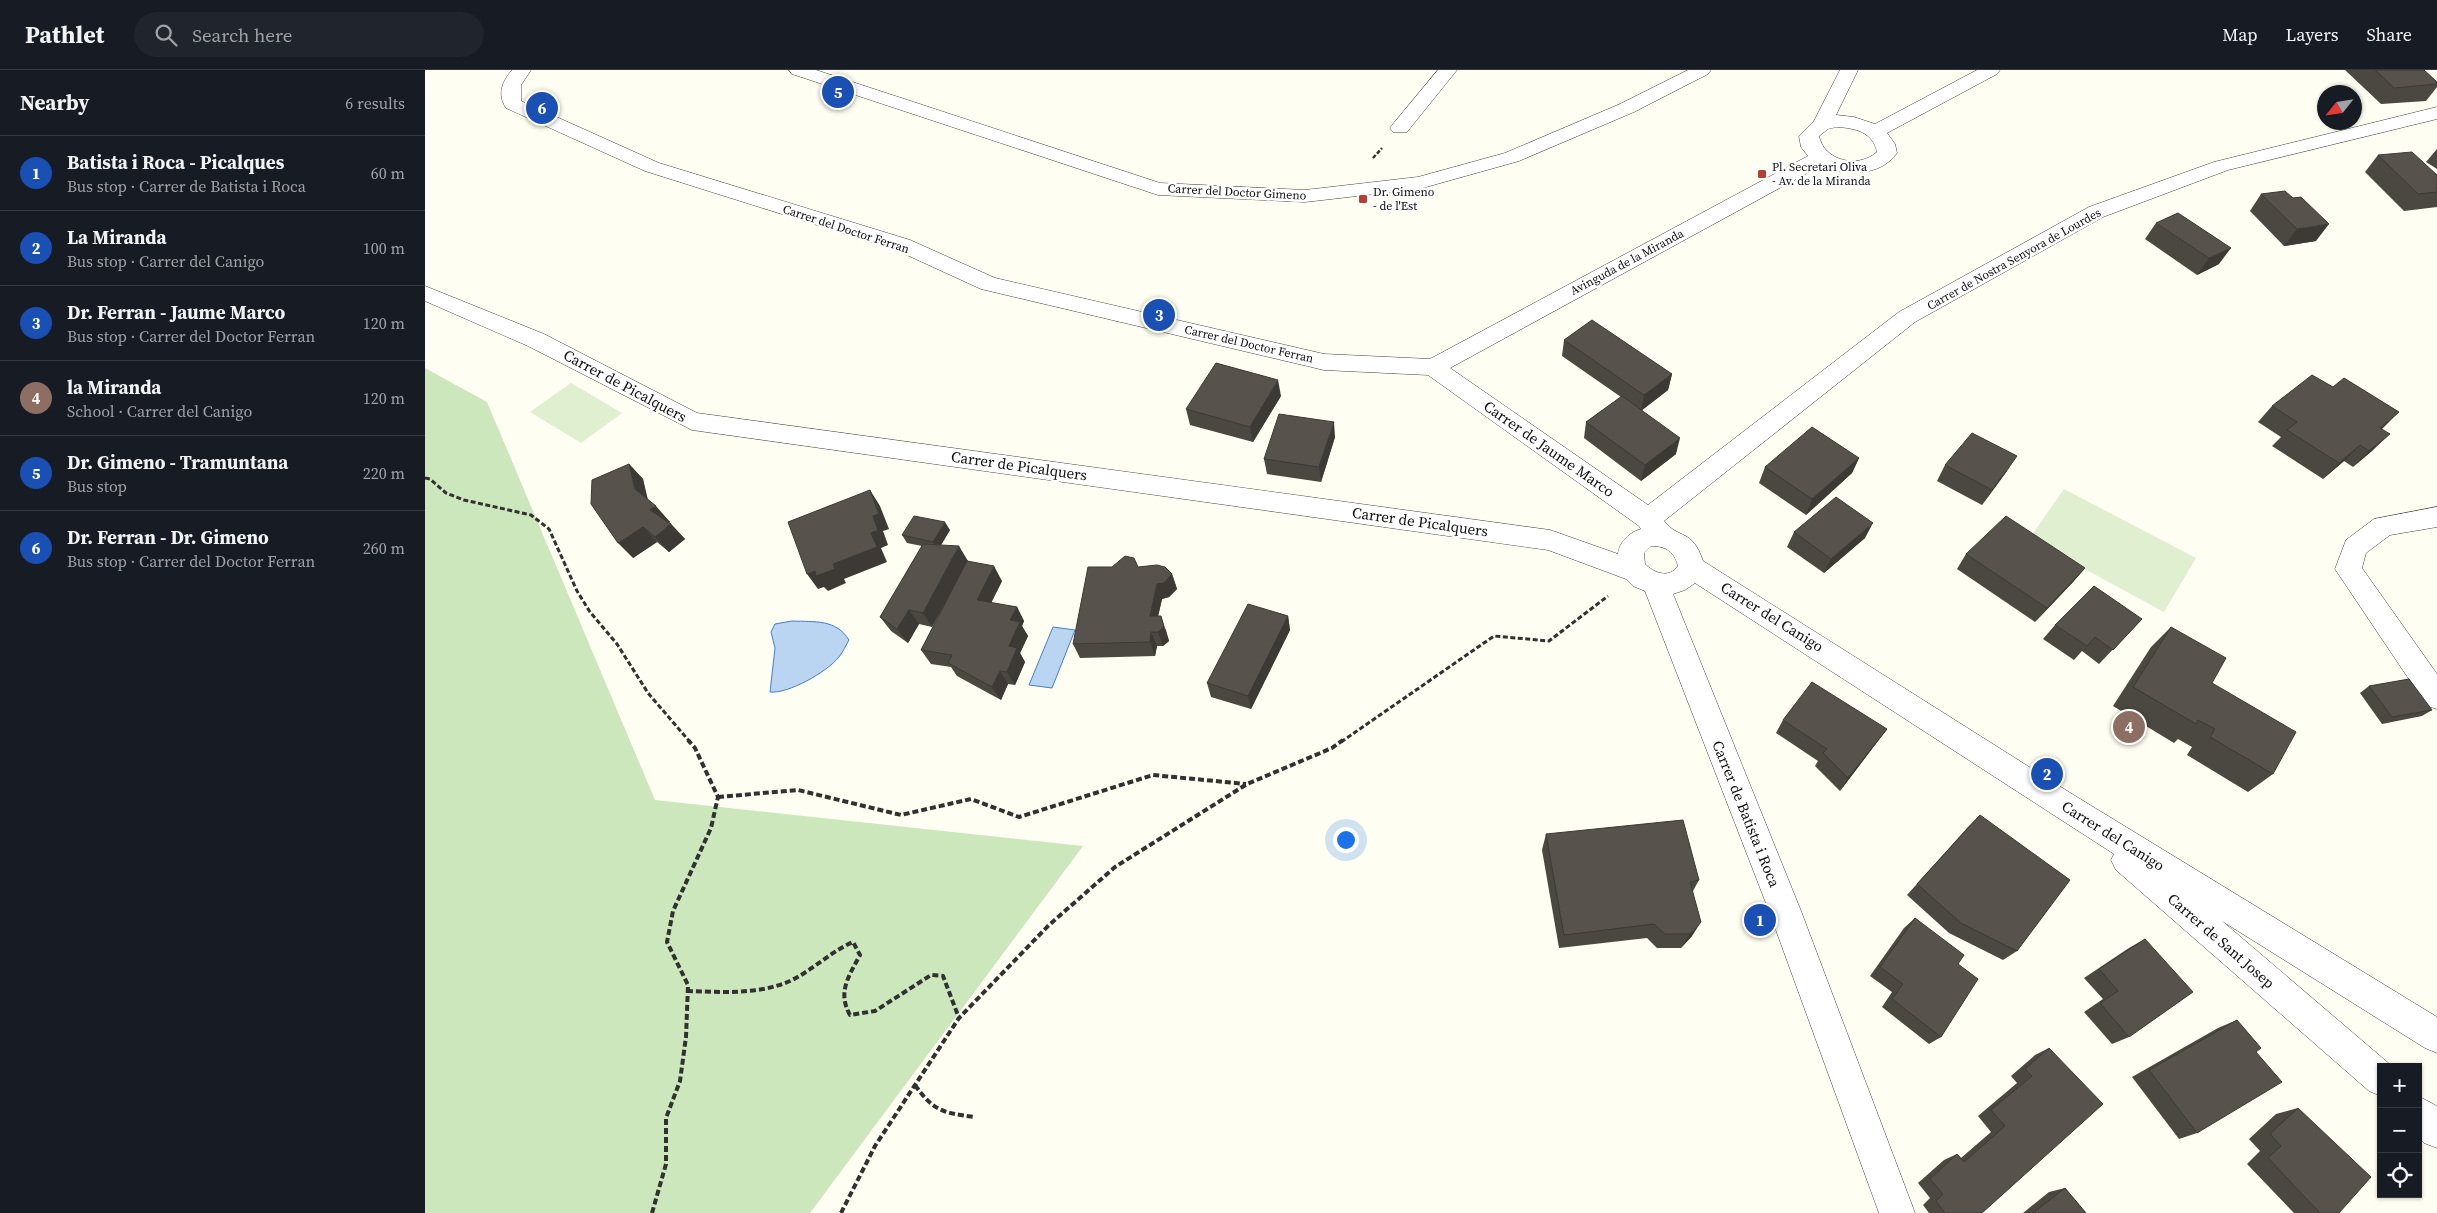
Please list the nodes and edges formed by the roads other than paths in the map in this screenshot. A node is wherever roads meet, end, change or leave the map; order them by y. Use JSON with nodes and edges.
{"nodes":[{"id":1,"x":523,"y":70,"type":"edge"},
{"id":2,"x":798,"y":70,"type":"edge"},
{"id":3,"x":1448,"y":70,"type":"edge"},
{"id":4,"x":1703,"y":70,"type":"edge"},
{"id":5,"x":1849,"y":70,"type":"edge"},
{"id":6,"x":1991,"y":70,"type":"edge"},
{"id":7,"x":2437,"y":113,"type":"edge"},
{"id":8,"x":1822,"y":124,"type":"junction"},
{"id":9,"x":1400,"y":128,"type":"dead end"},
{"id":10,"x":1876,"y":131,"type":"junction"},
{"id":11,"x":1821,"y":157,"type":"junction"},
{"id":12,"x":425,"y":294,"type":"edge"},
{"id":13,"x":1433,"y":367,"type":"junction"},
{"id":14,"x":2437,"y":517,"type":"edge"},
{"id":15,"x":1655,"y":527,"type":"junction"},
{"id":16,"x":1691,"y":566,"type":"junction"},
{"id":17,"x":1642,"y":577,"type":"junction"},
{"id":18,"x":2437,"y":697,"type":"edge"},
{"id":19,"x":2061,"y":804,"type":"junction"},
{"id":20,"x":2437,"y":1036,"type":"edge"},
{"id":21,"x":2377,"y":1076,"type":"edge"},
{"id":22,"x":2422,"y":1117,"type":"edge"},
{"id":23,"x":2437,"y":1130,"type":"edge"},
{"id":24,"x":1897,"y":1213,"type":"edge"}],
"edges":[{"from":1,"to":13,"type":"street","name":"Carrer del Doctor Ferran"},
{"from":2,"to":4,"type":"street","name":"Carrer del Doctor Gimeno"},
{"from":3,"to":9,"type":"street"},
{"from":5,"to":8,"type":"street"},
{"from":6,"to":10,"type":"street"},
{"from":7,"to":15,"type":"street","name":"Carrer de Nostra Senyora de Lourdes"},
{"from":8,"to":10,"type":"street"},
{"from":8,"to":11,"type":"street"},
{"from":10,"to":11,"type":"street"},
{"from":11,"to":13,"type":"street","name":"Avinguda de la Miranda"},
{"from":12,"to":17,"type":"street","name":"Carrer de Picalquers"},
{"from":13,"to":15,"type":"street","name":"Carrer de Jaume Marco"},
{"from":14,"to":18,"type":"street"},
{"from":15,"to":16,"type":"street"},
{"from":15,"to":17,"type":"street"},
{"from":16,"to":17,"type":"street"},
{"from":16,"to":19,"type":"street","name":"Carrer del Canigo"},
{"from":17,"to":24,"type":"street","name":"Carrer de Batista i Roca"},
{"from":19,"to":20,"type":"street","name":"Carrer del Canigo"},
{"from":19,"to":21,"type":"street","name":"Carrer de Sant Josep"},
{"from":22,"to":23,"type":"street"}]}
